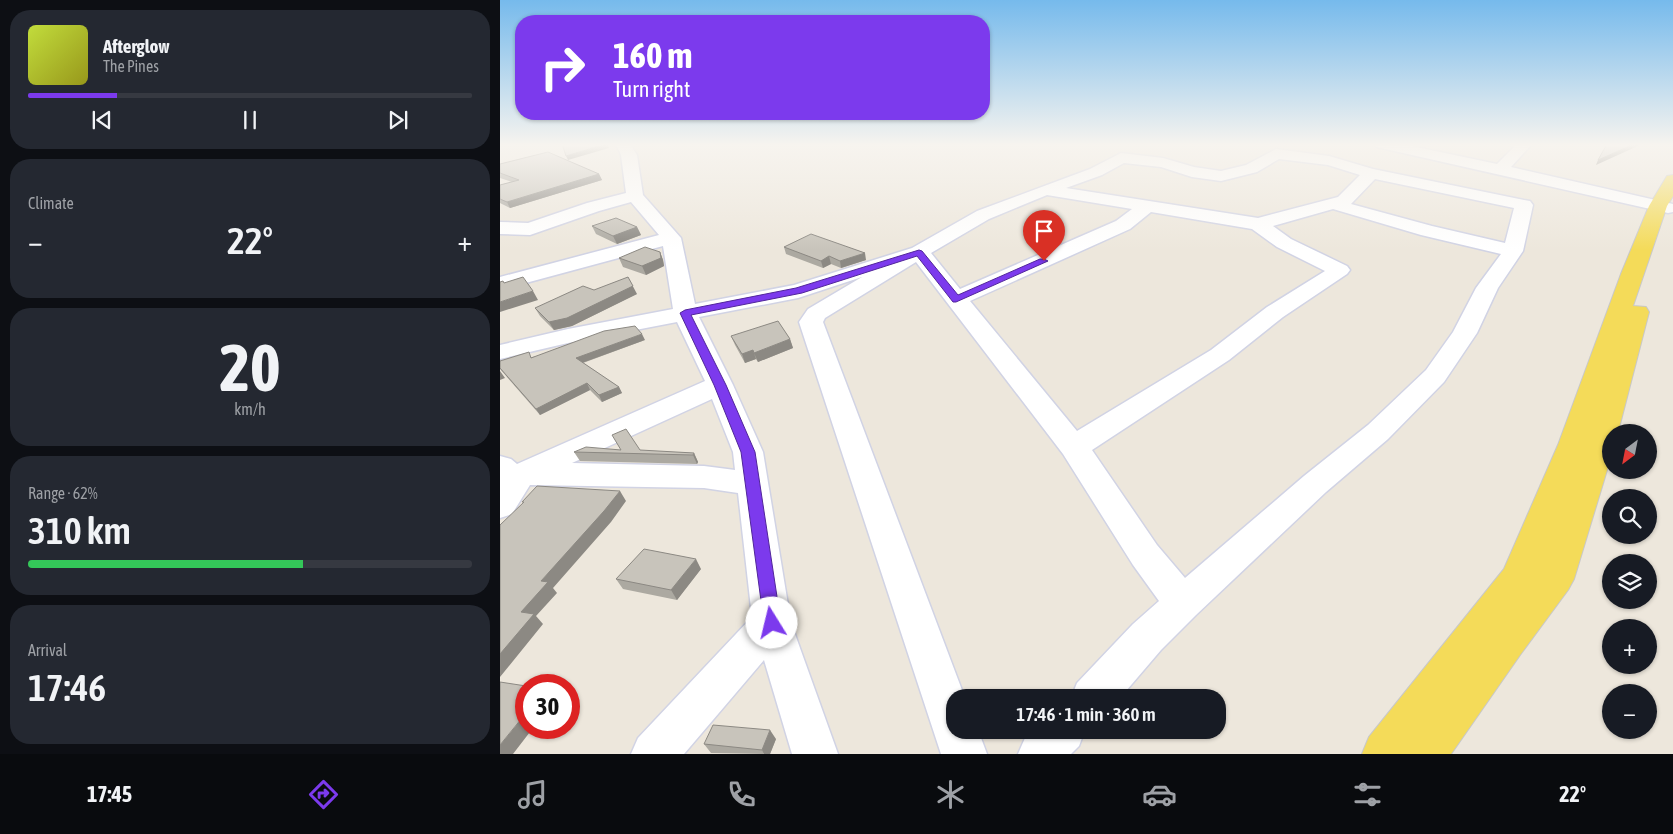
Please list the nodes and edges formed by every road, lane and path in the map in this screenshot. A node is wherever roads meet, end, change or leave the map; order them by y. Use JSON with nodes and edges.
{"nodes":[{"id":1,"x":633,"y":179,"type":"edge"},
{"id":2,"x":1076,"y":179,"type":"edge"},
{"id":3,"x":1365,"y":179,"type":"edge"},
{"id":4,"x":1401,"y":179,"type":"edge"},
{"id":5,"x":1555,"y":179,"type":"edge"},
{"id":6,"x":1045,"y":190,"type":"junction"},
{"id":7,"x":635,"y":196,"type":"junction"},
{"id":8,"x":1668,"y":198,"type":"edge"},
{"id":9,"x":1333,"y":204,"type":"junction"},
{"id":10,"x":1146,"y":207,"type":"junction"},
{"id":11,"x":1258,"y":224,"type":"junction"},
{"id":12,"x":500,"y":228,"type":"edge"},
{"id":13,"x":671,"y":238,"type":"junction"},
{"id":14,"x":1513,"y":251,"type":"junction"},
{"id":15,"x":919,"y":252,"type":"junction"},
{"id":16,"x":500,"y":284,"type":"edge"},
{"id":17,"x":956,"y":300,"type":"junction"},
{"id":18,"x":685,"y":313,"type":"junction"},
{"id":19,"x":500,"y":352,"type":"edge"},
{"id":20,"x":720,"y":385,"type":"junction"},
{"id":21,"x":1074,"y":447,"type":"junction"},
{"id":22,"x":509,"y":481,"type":"edge"},
{"id":23,"x":753,"y":484,"type":"junction"},
{"id":24,"x":1183,"y":604,"type":"junction"},
{"id":25,"x":772,"y":623,"type":"junction"},
{"id":26,"x":1100,"y":689,"type":"edge"},
{"id":27,"x":946,"y":704,"type":"edge"},
{"id":28,"x":959,"y":739,"type":"edge"},
{"id":29,"x":1055,"y":739,"type":"edge"},
{"id":30,"x":654,"y":754,"type":"edge"},
{"id":31,"x":815,"y":754,"type":"edge"},
{"id":32,"x":964,"y":754,"type":"edge"},
{"id":33,"x":1041,"y":754,"type":"edge"},
{"id":34,"x":1386,"y":754,"type":"edge"},
{"id":35,"x":1424,"y":754,"type":"edge"}],
"edges":[{"from":1,"to":7,"type":"street"},
{"from":2,"to":6,"type":"street"},
{"from":3,"to":9,"type":"street"},
{"from":4,"to":14,"type":"street"},
{"from":5,"to":8,"type":"street"},
{"from":6,"to":10,"type":"street"},
{"from":6,"to":15,"type":"street"},
{"from":7,"to":12,"type":"street"},
{"from":7,"to":13,"type":"street"},
{"from":8,"to":34,"type":"main road"},
{"from":8,"to":35,"type":"main road"},
{"from":9,"to":11,"type":"street"},
{"from":9,"to":14,"type":"street"},
{"from":10,"to":11,"type":"street"},
{"from":10,"to":17,"type":"street"},
{"from":11,"to":21,"type":"street"},
{"from":13,"to":16,"type":"street"},
{"from":13,"to":18,"type":"street"},
{"from":14,"to":24,"type":"street"},
{"from":15,"to":17,"type":"street"},
{"from":15,"to":18,"type":"street"},
{"from":15,"to":27,"type":"street"},
{"from":17,"to":21,"type":"street"},
{"from":18,"to":19,"type":"street"},
{"from":18,"to":20,"type":"street"},
{"from":20,"to":22,"type":"street"},
{"from":20,"to":23,"type":"street"},
{"from":21,"to":24,"type":"street"},
{"from":22,"to":23,"type":"street"},
{"from":23,"to":25,"type":"street"},
{"from":24,"to":26,"type":"street"},
{"from":25,"to":30,"type":"street"},
{"from":25,"to":31,"type":"street"},
{"from":28,"to":32,"type":"street"},
{"from":29,"to":33,"type":"street"}]}
